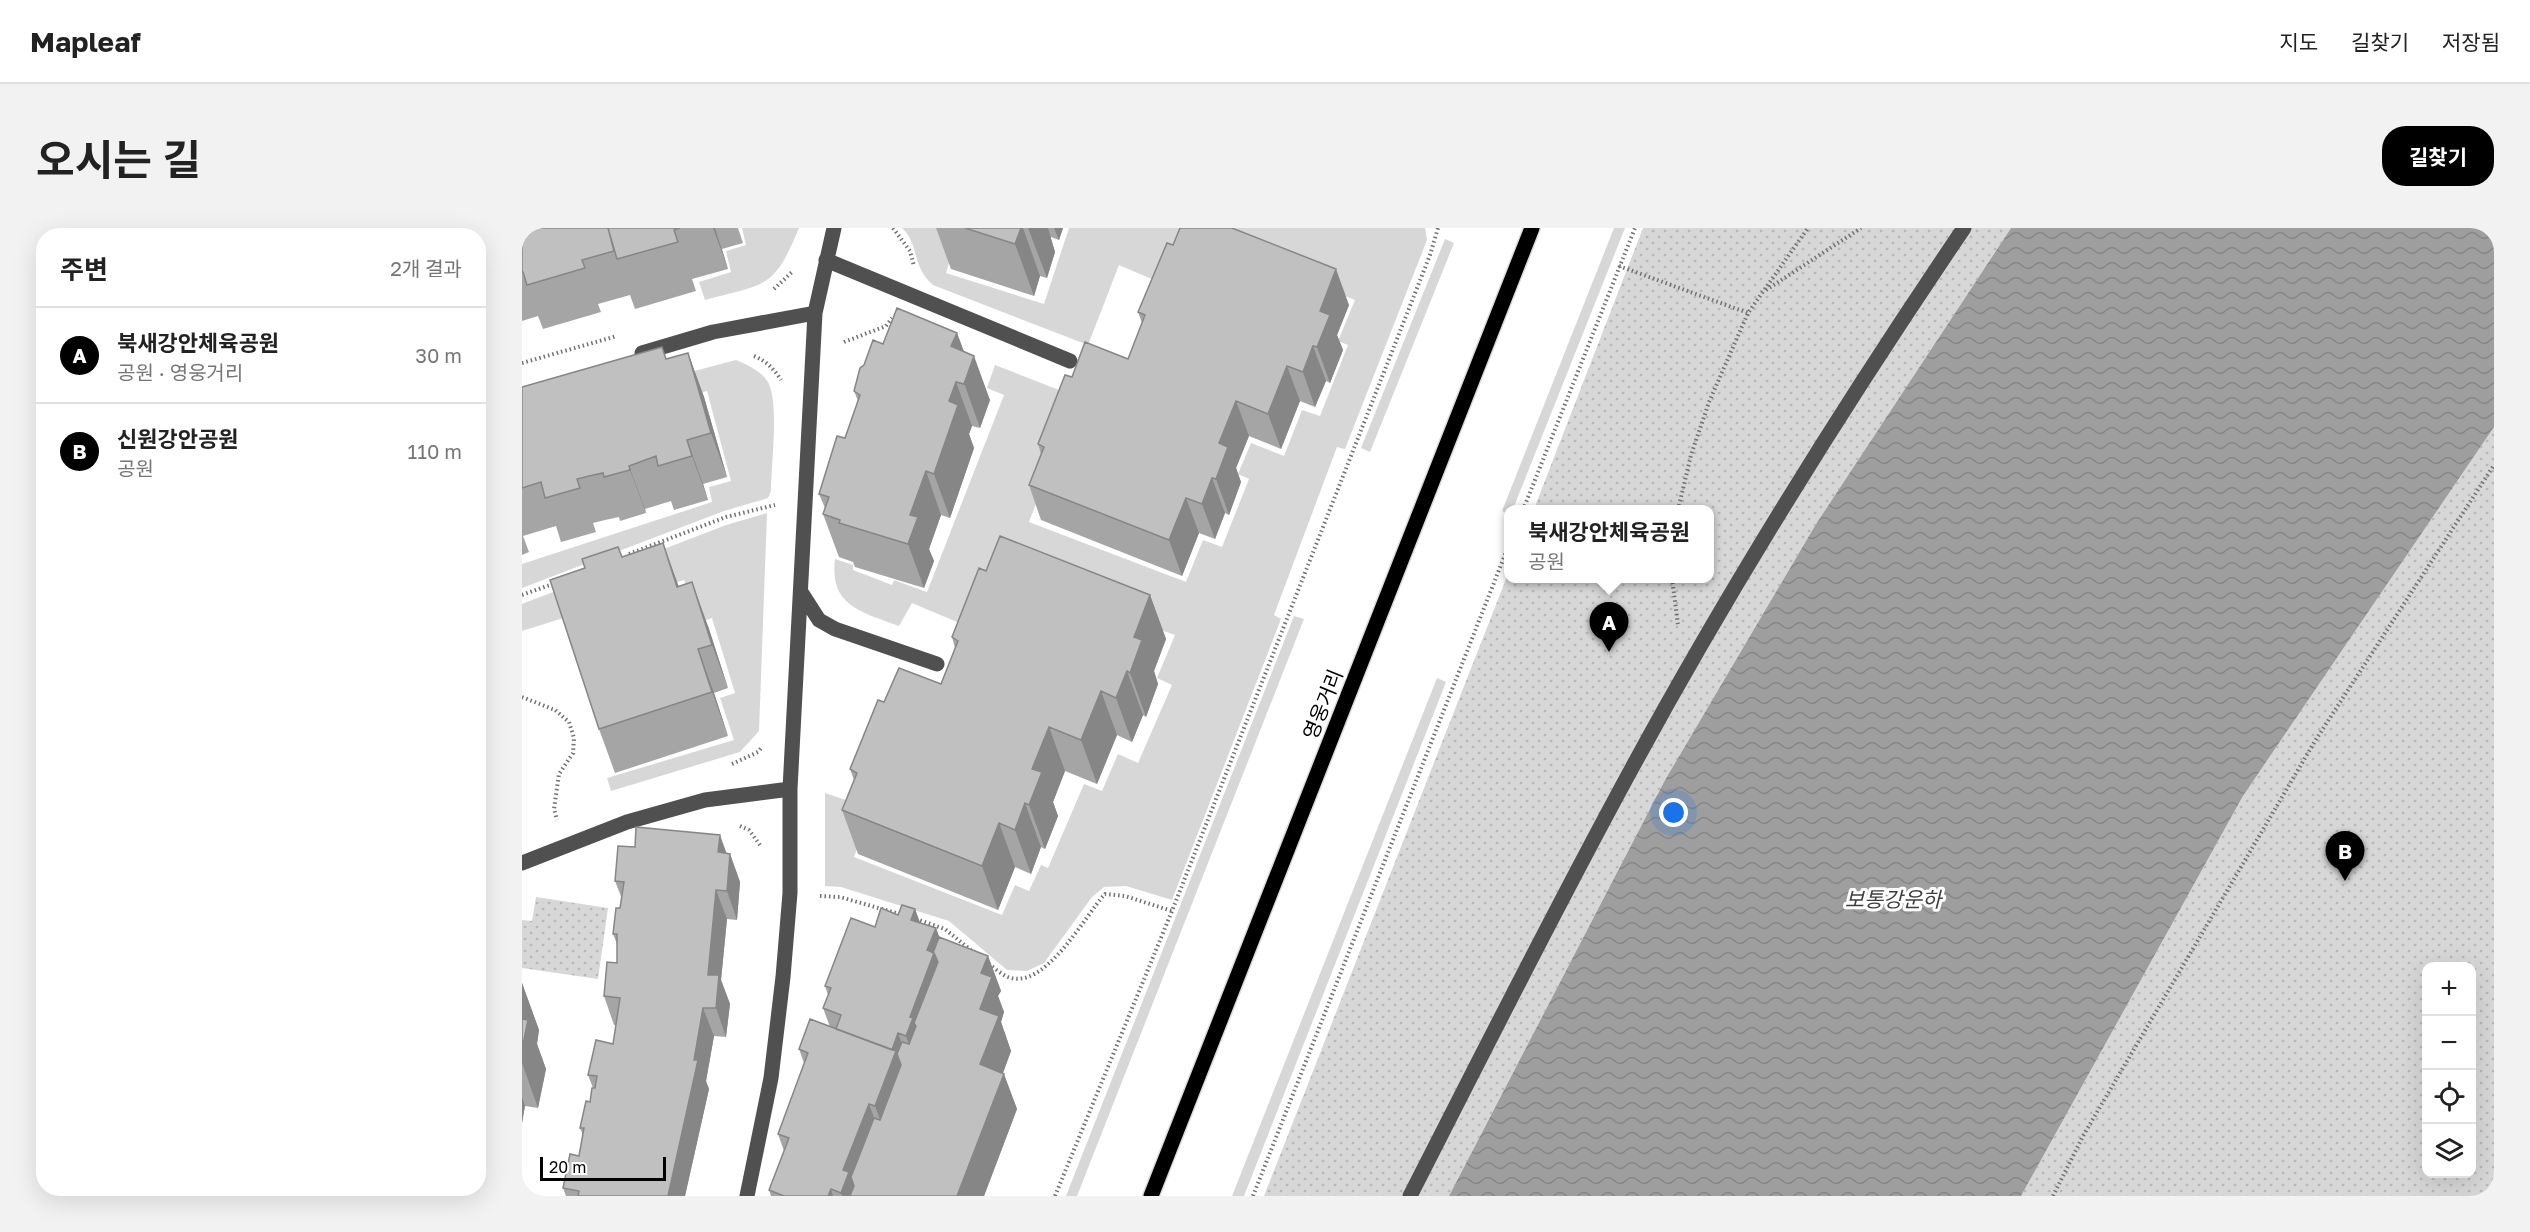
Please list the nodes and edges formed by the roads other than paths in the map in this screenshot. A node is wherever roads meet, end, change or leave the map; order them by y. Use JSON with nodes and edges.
{"nodes":[{"id":1,"x":834,"y":228,"type":"edge"},
{"id":2,"x":1532,"y":228,"type":"edge"},
{"id":3,"x":1964,"y":228,"type":"edge"},
{"id":4,"x":826,"y":260,"type":"junction"},
{"id":5,"x":815,"y":313,"type":"junction"},
{"id":6,"x":623,"y":359,"type":"edge"},
{"id":7,"x":1070,"y":362,"type":"dead end"},
{"id":8,"x":801,"y":592,"type":"junction"},
{"id":9,"x":937,"y":664,"type":"dead end"},
{"id":10,"x":790,"y":789,"type":"junction"},
{"id":11,"x":522,"y":863,"type":"edge"},
{"id":12,"x":747,"y":1196,"type":"edge"},
{"id":13,"x":1151,"y":1196,"type":"edge"},
{"id":14,"x":1410,"y":1196,"type":"edge"}],
"edges":[{"from":1,"to":4,"type":"street"},
{"from":2,"to":13,"type":"main road","name":"영웅거리"},
{"from":3,"to":14,"type":"street"},
{"from":4,"to":5,"type":"street"},
{"from":4,"to":7,"type":"street"},
{"from":5,"to":6,"type":"street"},
{"from":5,"to":8,"type":"street"},
{"from":8,"to":9,"type":"street"},
{"from":8,"to":10,"type":"street"},
{"from":10,"to":11,"type":"street"},
{"from":10,"to":12,"type":"street"}]}
